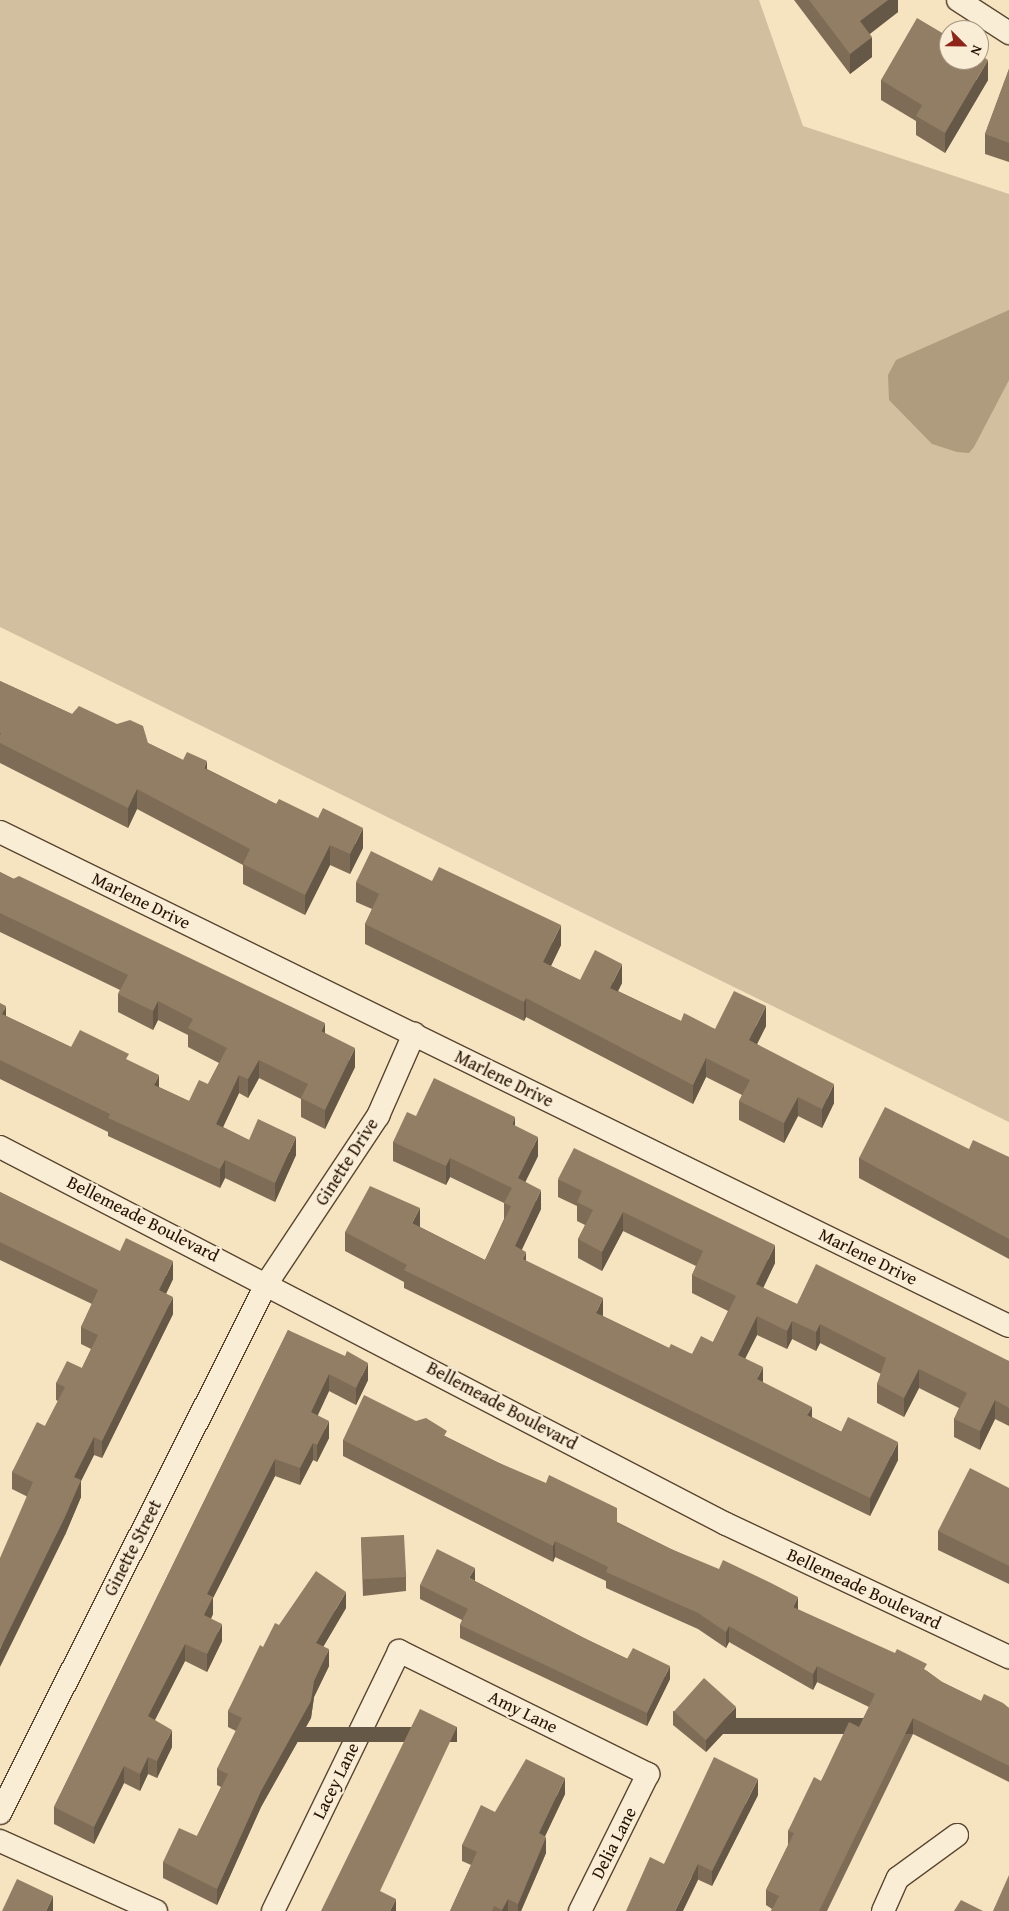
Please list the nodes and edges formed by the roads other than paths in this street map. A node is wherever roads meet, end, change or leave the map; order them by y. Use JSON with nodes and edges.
{"nodes":[{"id":1,"x":958,"y":0,"type":"edge"},
{"id":2,"x":1009,"y":33,"type":"edge"},
{"id":3,"x":0,"y":832,"type":"edge"},
{"id":4,"x":414,"y":1034,"type":"junction"},
{"id":5,"x":0,"y":1147,"type":"edge"},
{"id":6,"x":267,"y":1283,"type":"junction"},
{"id":7,"x":1009,"y":1326,"type":"edge"},
{"id":8,"x":399,"y":1651,"type":"joint"},
{"id":9,"x":1009,"y":1657,"type":"edge"},
{"id":10,"x":648,"y":1774,"type":"joint"},
{"id":11,"x":0,"y":1813,"type":"edge"},
{"id":12,"x":957,"y":1835,"type":"dead end"},
{"id":13,"x":0,"y":1841,"type":"edge"},
{"id":14,"x":156,"y":1911,"type":"edge"},
{"id":15,"x":273,"y":1911,"type":"edge"},
{"id":16,"x":580,"y":1911,"type":"edge"},
{"id":17,"x":883,"y":1911,"type":"edge"}],
"edges":[{"from":1,"to":2,"type":"street"},
{"from":3,"to":4,"type":"street","name":"Marlene Drive"},
{"from":4,"to":6,"type":"street","name":"Ginette Drive"},
{"from":4,"to":7,"type":"street","name":"Marlene Drive"},
{"from":5,"to":6,"type":"street","name":"Bellemeade Boulevard"},
{"from":6,"to":9,"type":"street","name":"Bellemeade Boulevard"},
{"from":6,"to":11,"type":"street","name":"Ginette Street"},
{"from":8,"to":10,"type":"street","name":"Amy Lane"},
{"from":8,"to":15,"type":"street","name":"Lacey Lane"},
{"from":10,"to":16,"type":"street","name":"Delia Lane"},
{"from":12,"to":17,"type":"street"},
{"from":13,"to":14,"type":"street"}]}
